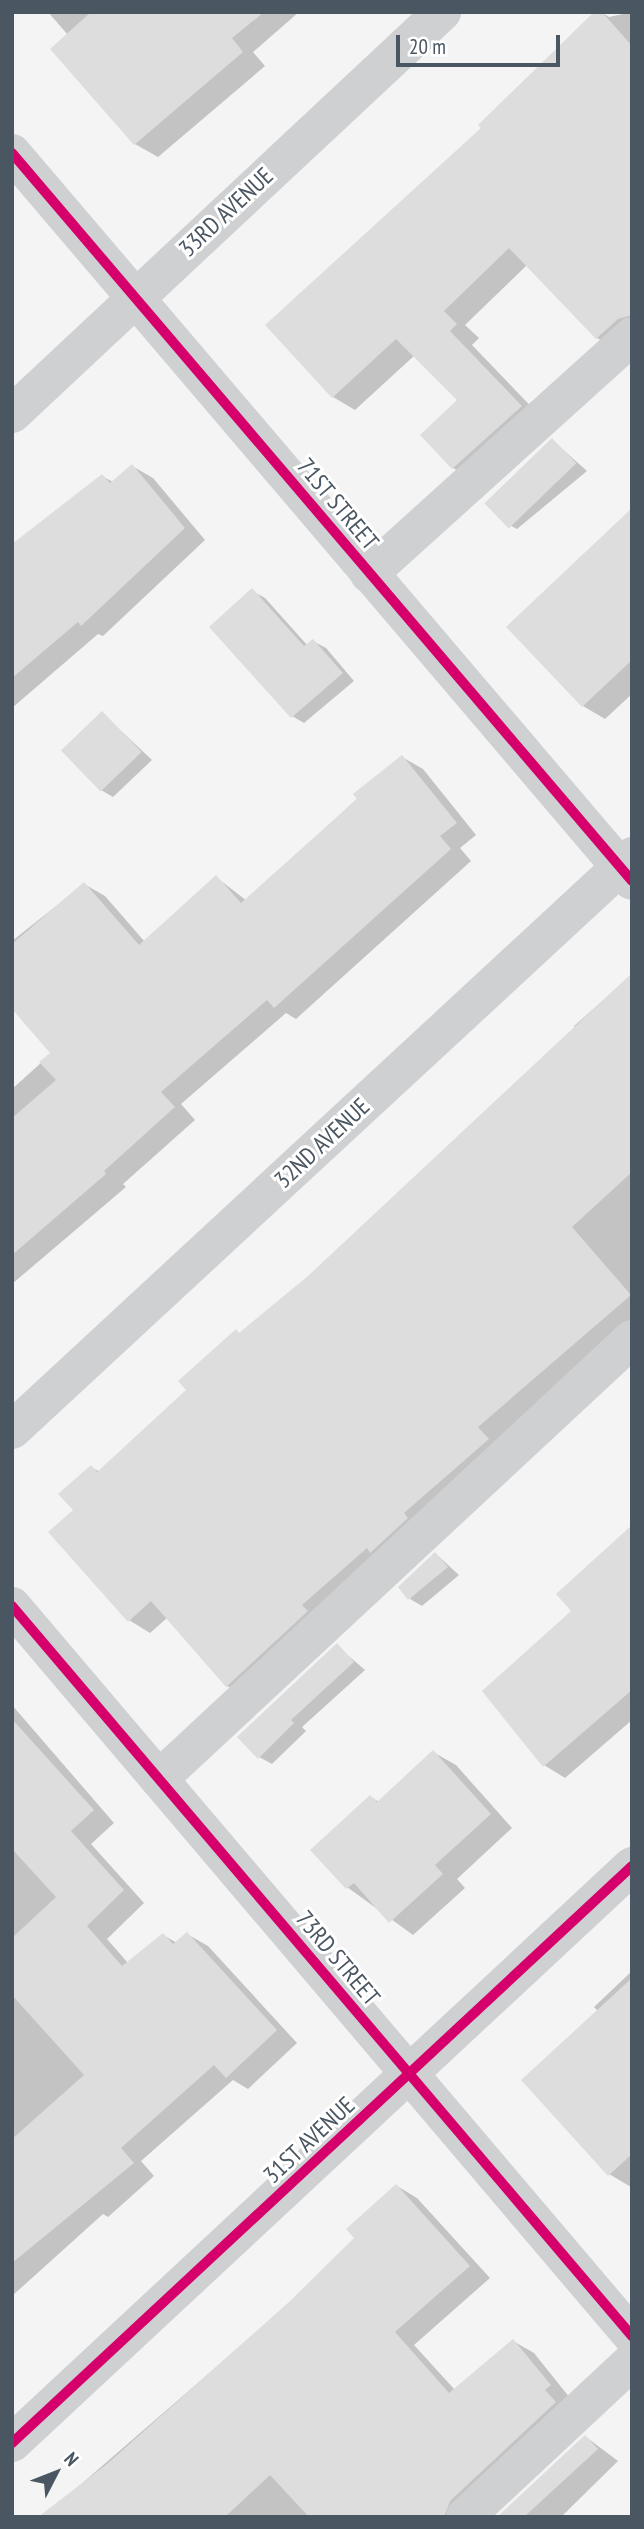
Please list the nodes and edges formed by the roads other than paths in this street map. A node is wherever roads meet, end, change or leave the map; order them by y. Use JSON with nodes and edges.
{"nodes":[{"id":1,"x":442,"y":12,"type":"edge"},
{"id":2,"x":12,"y":153,"type":"edge"},
{"id":3,"x":135,"y":297,"type":"junction"},
{"id":4,"x":632,"y":336,"type":"edge"},
{"id":5,"x":12,"y":414,"type":"edge"},
{"id":6,"x":369,"y":574,"type":"junction"},
{"id":7,"x":628,"y":868,"type":"edge"},
{"id":8,"x":632,"y":1339,"type":"edge"},
{"id":9,"x":12,"y":1430,"type":"edge"},
{"id":10,"x":12,"y":1606,"type":"edge"},
{"id":11,"x":159,"y":1779,"type":"junction"},
{"id":12,"x":632,"y":1866,"type":"edge"},
{"id":13,"x":410,"y":2076,"type":"junction"},
{"id":14,"x":632,"y":2336,"type":"edge"},
{"id":15,"x":632,"y":2361,"type":"edge"},
{"id":16,"x":12,"y":2443,"type":"edge"},
{"id":17,"x":465,"y":2517,"type":"edge"}],
"edges":[{"from":1,"to":3,"type":"street","name":"33RD AVENUE"},
{"from":2,"to":3,"type":"street","name":"71ST STREET"},
{"from":3,"to":5,"type":"street","name":"33RD AVENUE"},
{"from":3,"to":6,"type":"street","name":"71ST STREET"},
{"from":4,"to":6,"type":"street"},
{"from":6,"to":7,"type":"street","name":"71ST STREET"},
{"from":7,"to":9,"type":"street","name":"32ND AVENUE"},
{"from":8,"to":11,"type":"street"},
{"from":10,"to":11,"type":"street","name":"73RD STREET"},
{"from":11,"to":13,"type":"street","name":"73RD STREET"},
{"from":12,"to":13,"type":"street","name":"31ST AVENUE"},
{"from":13,"to":14,"type":"street","name":"73RD STREET"},
{"from":13,"to":16,"type":"street","name":"31ST AVENUE"},
{"from":15,"to":17,"type":"street"}]}
